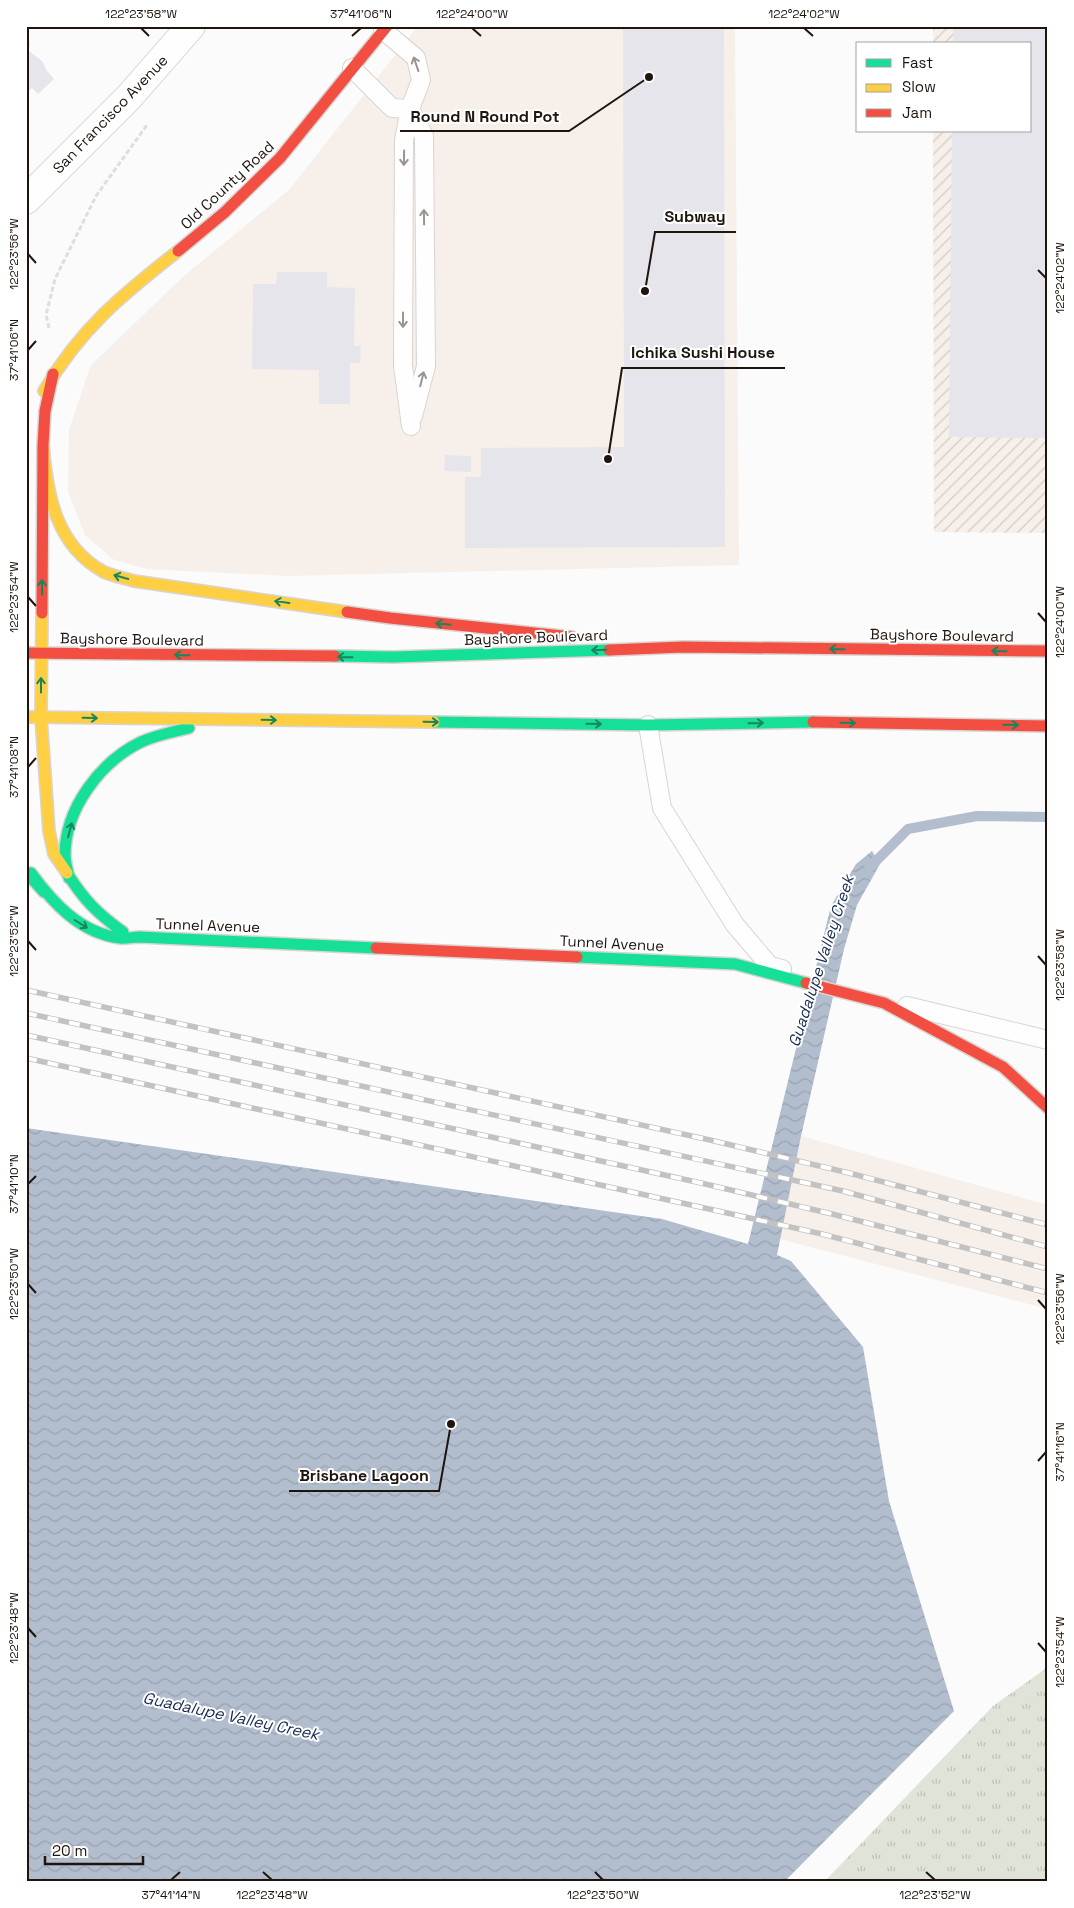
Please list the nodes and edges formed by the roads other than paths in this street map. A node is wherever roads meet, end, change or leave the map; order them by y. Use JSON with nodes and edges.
{"nodes":[{"id":1,"x":192,"y":26,"type":"edge"},
{"id":2,"x":385,"y":28,"type":"edge"},
{"id":3,"x":352,"y":68,"type":"junction"},
{"id":4,"x":410,"y":109,"type":"junction"},
{"id":5,"x":26,"y":200,"type":"edge"},
{"id":6,"x":53,"y":374,"type":"junction"},
{"id":7,"x":31,"y":416,"type":"dead end"},
{"id":8,"x":43,"y":445,"type":"junction"},
{"id":9,"x":683,"y":647,"type":"junction"},
{"id":10,"x":1048,"y":651,"type":"edge"},
{"id":11,"x":26,"y":653,"type":"edge"},
{"id":12,"x":42,"y":653,"type":"junction"},
{"id":13,"x":26,"y":717,"type":"edge"},
{"id":14,"x":41,"y":717,"type":"junction"},
{"id":15,"x":220,"y":720,"type":"junction"},
{"id":16,"x":648,"y":724,"type":"junction"},
{"id":17,"x":1048,"y":726,"type":"edge"},
{"id":18,"x":26,"y":865,"type":"edge"},
{"id":19,"x":26,"y":872,"type":"edge"},
{"id":20,"x":69,"y":878,"type":"junction"},
{"id":21,"x":44,"y":892,"type":"junction"},
{"id":22,"x":139,"y":937,"type":"junction"},
{"id":23,"x":1048,"y":1040,"type":"edge"},
{"id":24,"x":1048,"y":1108,"type":"edge"}],
"edges":[{"from":1,"to":5,"type":"street","name":"San Francisco Avenue"},
{"from":2,"to":3,"type":"main road","name":"Old County Road"},
{"from":4,"to":2,"type":"lane","one_way":true},
{"from":3,"to":4,"type":"lane"},
{"from":3,"to":6,"type":"main road","name":"Old County Road"},
{"from":4,"to":4,"type":"lane","one_way":true},
{"from":6,"to":7,"type":"main road","name":"Old County Road"},
{"from":6,"to":8,"type":"main road","name":"Old County Road"},
{"from":9,"to":8,"type":"main road","one_way":true},
{"from":12,"to":8,"type":"main road","name":"Old County Road","one_way":true},
{"from":10,"to":9,"type":"main road","name":"Bayshore Boulevard","one_way":true},
{"from":9,"to":12,"type":"main road","name":"Bayshore Boulevard","one_way":true},
{"from":11,"to":12,"type":"main road","name":"Bayshore Boulevard"},
{"from":14,"to":12,"type":"main road","name":"Old County Road","one_way":true},
{"from":13,"to":14,"type":"main road"},
{"from":14,"to":15,"type":"main road","one_way":true},
{"from":14,"to":20,"type":"main road","name":"Tunnel Avenue"},
{"from":15,"to":16,"type":"main road","one_way":true},
{"from":20,"to":15,"type":"main road","one_way":true},
{"from":16,"to":17,"type":"main road","one_way":true},
{"from":16,"to":23,"type":"lane"},
{"from":18,"to":21,"type":"main road","name":"Tunnel Avenue"},
{"from":19,"to":21,"type":"main road"},
{"from":20,"to":22,"type":"main road","name":"Tunnel Avenue"},
{"from":21,"to":22,"type":"main road","name":"Tunnel Avenue","one_way":true},
{"from":22,"to":24,"type":"main road","name":"Tunnel Avenue"}]}
